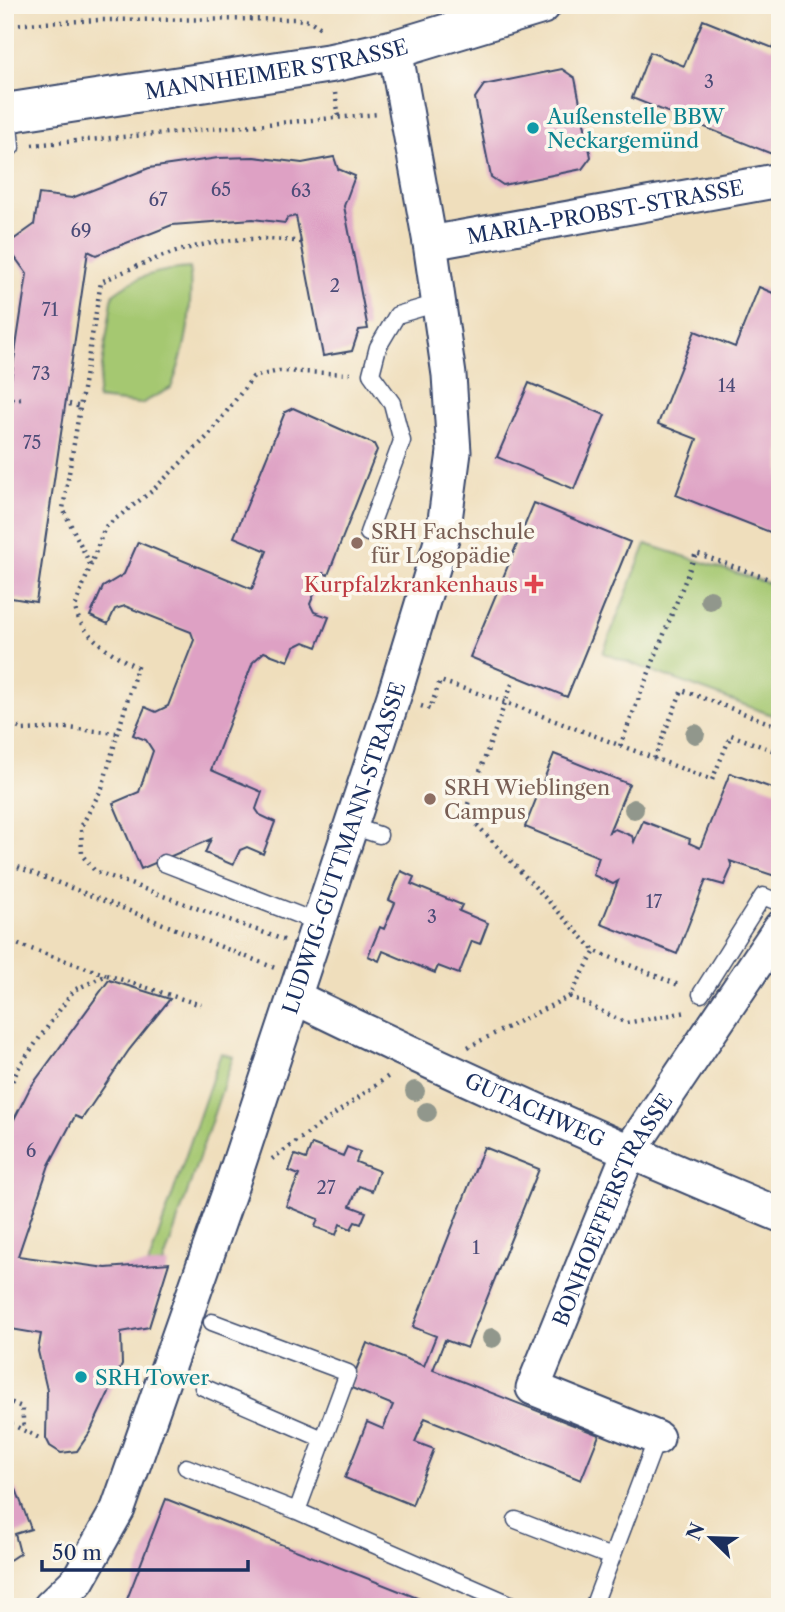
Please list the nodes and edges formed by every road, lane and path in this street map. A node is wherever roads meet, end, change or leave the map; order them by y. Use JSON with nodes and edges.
{"nodes":[{"id":1,"x":541,"y":5,"type":"edge"},
{"id":2,"x":5,"y":25,"type":"edge"},
{"id":3,"x":325,"y":30,"type":"dead end"},
{"id":4,"x":395,"y":49,"type":"junction"},
{"id":5,"x":405,"y":112,"type":"junction"},
{"id":6,"x":7,"y":130,"type":"edge"},
{"id":7,"x":780,"y":180,"type":"edge"},
{"id":8,"x":301,"y":242,"type":"dead end"},
{"id":9,"x":430,"y":243,"type":"junction"},
{"id":10,"x":438,"y":303,"type":"junction"},
{"id":11,"x":372,"y":374,"type":"junction"},
{"id":12,"x":22,"y":398,"type":"dead end"},
{"id":13,"x":5,"y":400,"type":"edge"},
{"id":14,"x":69,"y":404,"type":"dead end"},
{"id":15,"x":81,"y":407,"type":"junction"},
{"id":16,"x":368,"y":533,"type":"dead end"},
{"id":17,"x":90,"y":564,"type":"junction"},
{"id":18,"x":780,"y":583,"type":"edge"},
{"id":19,"x":512,"y":684,"type":"dead end"},
{"id":20,"x":394,"y":696,"type":"junction"},
{"id":21,"x":505,"y":702,"type":"junction"},
{"id":22,"x":5,"y":721,"type":"edge"},
{"id":23,"x":780,"y":727,"type":"edge"},
{"id":24,"x":116,"y":733,"type":"junction"},
{"id":25,"x":620,"y":746,"type":"junction"},
{"id":26,"x":780,"y":753,"type":"edge"},
{"id":27,"x":654,"y":758,"type":"junction"},
{"id":28,"x":5,"y":862,"type":"edge"},
{"id":29,"x":164,"y":863,"type":"dead end"},
{"id":30,"x":780,"y":903,"type":"edge"},
{"id":31,"x":780,"y":928,"type":"edge"},
{"id":32,"x":5,"y":940,"type":"edge"},
{"id":33,"x":595,"y":951,"type":"junction"},
{"id":34,"x":306,"y":962,"type":"junction"},
{"id":35,"x":107,"y":975,"type":"junction"},
{"id":36,"x":570,"y":996,"type":"junction"},
{"id":37,"x":714,"y":1000,"type":"junction"},
{"id":38,"x":201,"y":1005,"type":"dead end"},
{"id":39,"x":425,"y":1060,"type":"junction"},
{"id":40,"x":5,"y":1096,"type":"edge"},
{"id":41,"x":629,"y":1152,"type":"junction"},
{"id":42,"x":231,"y":1187,"type":"junction"},
{"id":43,"x":780,"y":1214,"type":"edge"},
{"id":44,"x":212,"y":1322,"type":"dead end"},
{"id":45,"x":203,"y":1387,"type":"dead end"},
{"id":46,"x":5,"y":1399,"type":"edge"},
{"id":47,"x":5,"y":1421,"type":"edge"},
{"id":48,"x":24,"y":1430,"type":"junction"},
{"id":49,"x":657,"y":1437,"type":"joint"},
{"id":50,"x":39,"y":1438,"type":"dead end"},
{"id":51,"x":323,"y":1439,"type":"junction"},
{"id":52,"x":186,"y":1467,"type":"dead end"},
{"id":53,"x":297,"y":1511,"type":"junction"},
{"id":54,"x":516,"y":1520,"type":"dead end"},
{"id":55,"x":611,"y":1557,"type":"junction"},
{"id":56,"x":50,"y":1607,"type":"edge"},
{"id":57,"x":517,"y":1607,"type":"edge"},
{"id":58,"x":593,"y":1607,"type":"edge"}],
"edges":[{"from":1,"to":4,"type":"street","name":"MANNHEIMER STRASSE"},
{"from":2,"to":3,"type":"path"},
{"from":4,"to":5,"type":"street","name":"LUDWIG-GUTTMANN-STRASSE"},
{"from":4,"to":6,"type":"street","name":"MANNHEIMER STRASSE"},
{"from":5,"to":6,"type":"path"},
{"from":5,"to":9,"type":"street","name":"LUDWIG-GUTTMANN-STRASSE"},
{"from":7,"to":9,"type":"street","name":"MARIA-PROBST-STRASSE"},
{"from":8,"to":15,"type":"path"},
{"from":9,"to":10,"type":"street","name":"LUDWIG-GUTTMANN-STRASSE"},
{"from":10,"to":11,"type":"lane"},
{"from":10,"to":20,"type":"street","name":"LUDWIG-GUTTMANN-STRASSE"},
{"from":11,"to":16,"type":"lane"},
{"from":11,"to":17,"type":"path"},
{"from":12,"to":13,"type":"path"},
{"from":14,"to":15,"type":"path"},
{"from":15,"to":17,"type":"path"},
{"from":17,"to":24,"type":"path"},
{"from":18,"to":25,"type":"path"},
{"from":19,"to":21,"type":"path"},
{"from":20,"to":21,"type":"path"},
{"from":20,"to":34,"type":"street","name":"LUDWIG-GUTTMANN-STRASSE"},
{"from":21,"to":25,"type":"path"},
{"from":21,"to":33,"type":"path"},
{"from":22,"to":24,"type":"path"},
{"from":23,"to":27,"type":"path"},
{"from":24,"to":34,"type":"path"},
{"from":25,"to":27,"type":"path"},
{"from":26,"to":27,"type":"path"},
{"from":28,"to":34,"type":"path"},
{"from":29,"to":34,"type":"lane"},
{"from":30,"to":37,"type":"lane"},
{"from":31,"to":37,"type":"street","name":"BONHOEFFERSTRASSE"},
{"from":32,"to":35,"type":"path"},
{"from":33,"to":36,"type":"path"},
{"from":33,"to":37,"type":"path"},
{"from":34,"to":39,"type":"street","name":"GUTACHWEG"},
{"from":34,"to":42,"type":"street","name":"LUDWIG-GUTTMANN-STRASSE"},
{"from":35,"to":38,"type":"path"},
{"from":35,"to":40,"type":"path"},
{"from":36,"to":37,"type":"path"},
{"from":36,"to":39,"type":"path"},
{"from":37,"to":41,"type":"street","name":"BONHOEFFERSTRASSE"},
{"from":39,"to":41,"type":"street","name":"GUTACHWEG"},
{"from":39,"to":42,"type":"path"},
{"from":41,"to":43,"type":"street","name":"GUTACHWEG"},
{"from":41,"to":49,"type":"street","name":"BONHOEFFERSTRASSE"},
{"from":42,"to":56,"type":"street","name":"LUDWIG-GUTTMANN-STRASSE"},
{"from":44,"to":51,"type":"lane"},
{"from":45,"to":51,"type":"lane"},
{"from":46,"to":48,"type":"path"},
{"from":47,"to":48,"type":"path"},
{"from":48,"to":50,"type":"path"},
{"from":49,"to":55,"type":"lane"},
{"from":51,"to":53,"type":"lane"},
{"from":52,"to":53,"type":"lane"},
{"from":53,"to":57,"type":"lane"},
{"from":54,"to":55,"type":"lane"},
{"from":55,"to":58,"type":"lane"}]}
